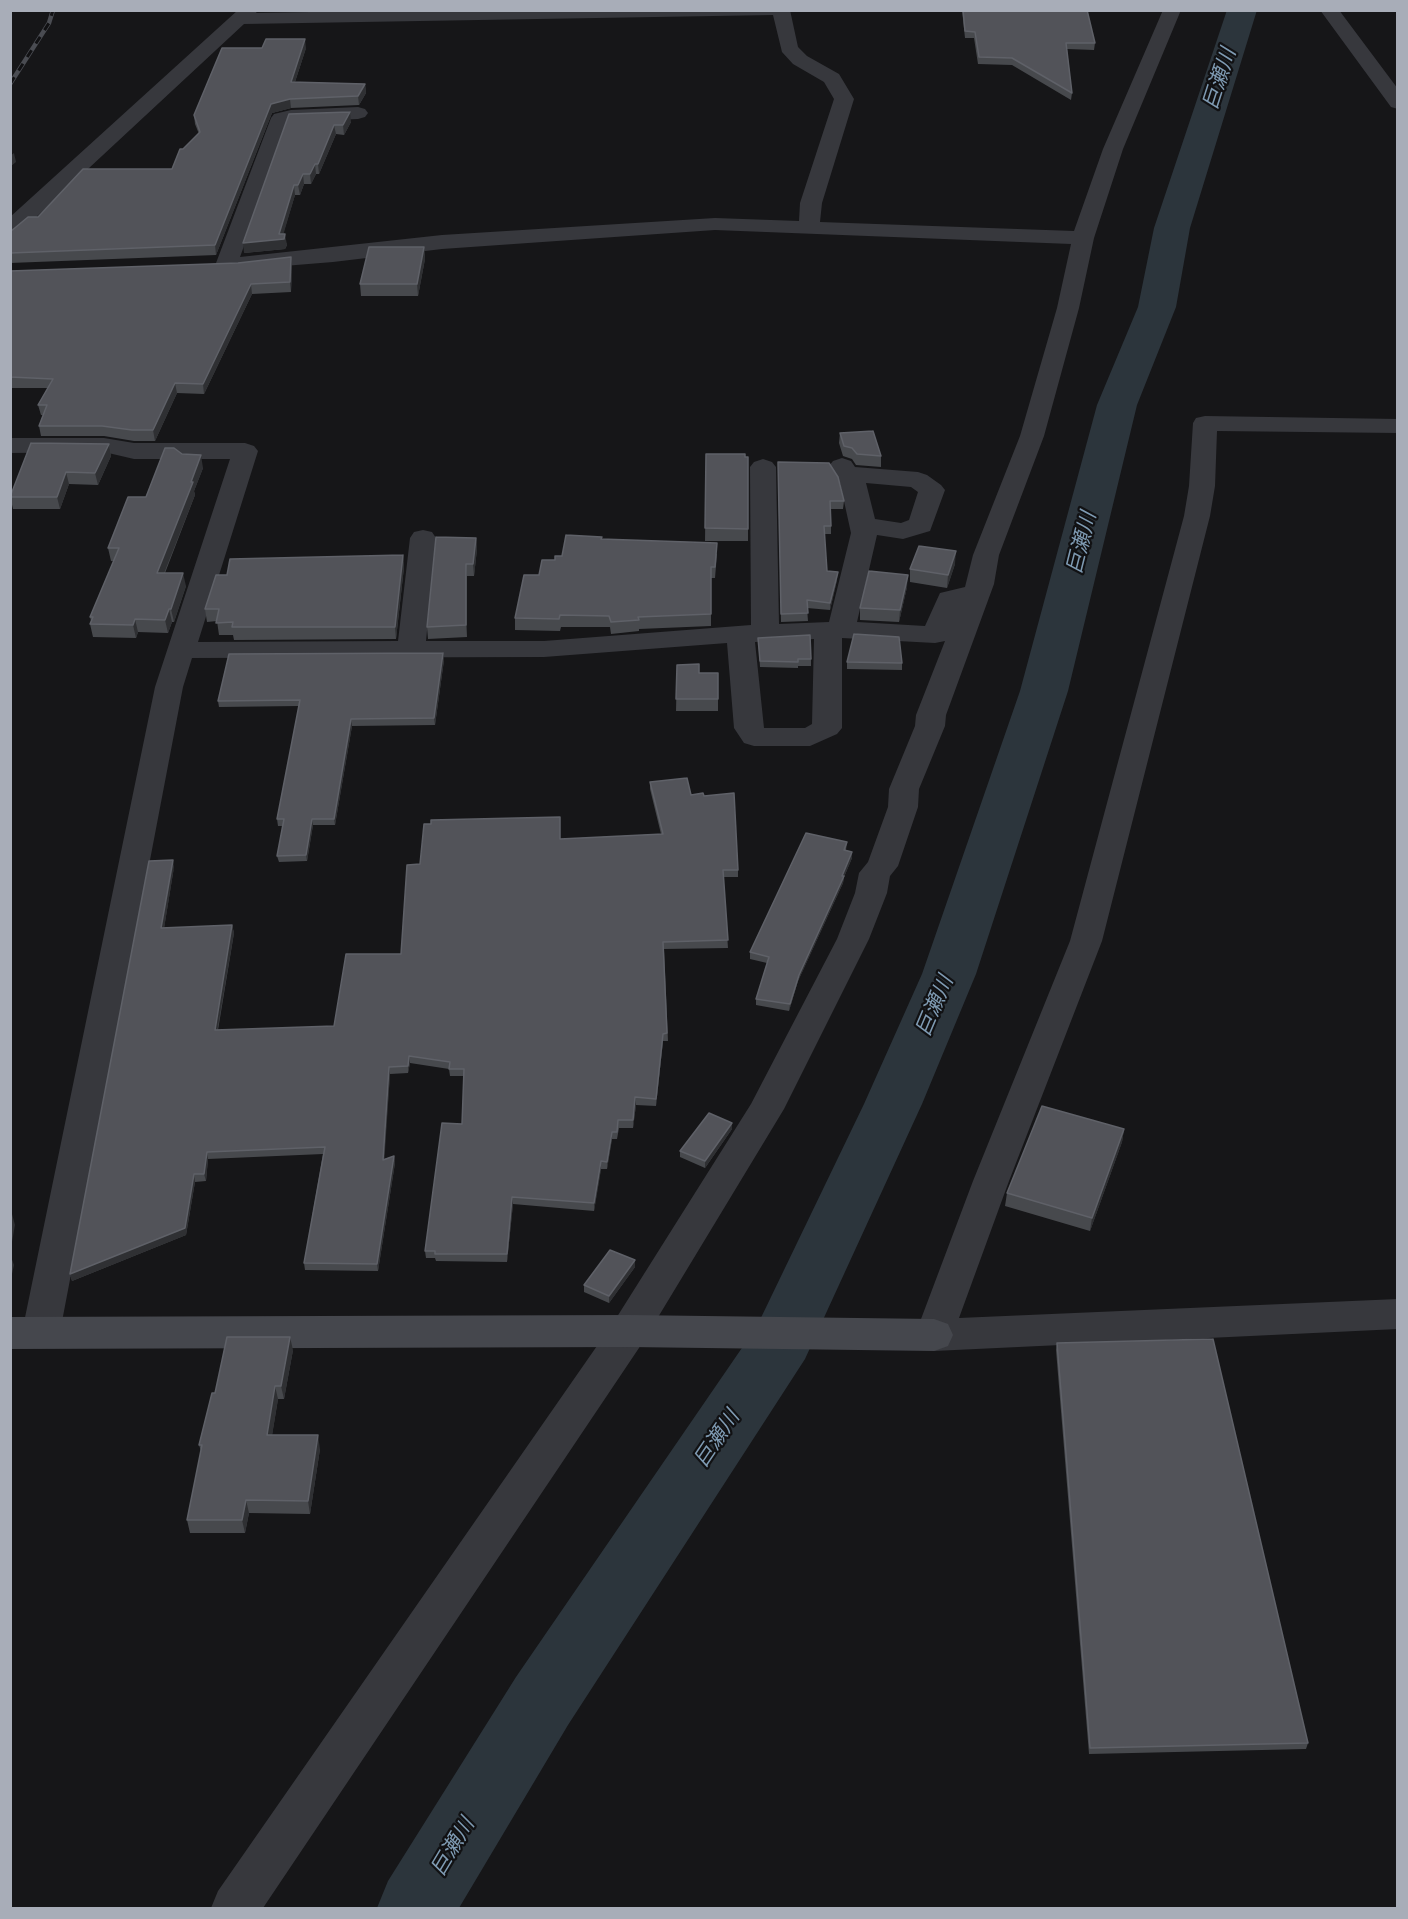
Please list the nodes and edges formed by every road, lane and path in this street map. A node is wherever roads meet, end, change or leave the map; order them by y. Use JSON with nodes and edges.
{"nodes":[{"id":1,"x":769,"y":10,"type":"edge"},
{"id":2,"x":781,"y":10,"type":"edge"},
{"id":3,"x":1172,"y":10,"type":"edge"},
{"id":4,"x":1329,"y":10,"type":"edge"},
{"id":5,"x":245,"y":15,"type":"edge"},
{"id":6,"x":1398,"y":103,"type":"edge"},
{"id":7,"x":358,"y":113,"type":"dead end"},
{"id":8,"x":10,"y":229,"type":"edge"},
{"id":9,"x":809,"y":229,"type":"junction"},
{"id":10,"x":1083,"y":238,"type":"junction"},
{"id":11,"x":227,"y":263,"type":"junction"},
{"id":12,"x":205,"y":264,"type":"edge"},
{"id":13,"x":1398,"y":426,"type":"edge"},
{"id":14,"x":10,"y":446,"type":"edge"},
{"id":15,"x":763,"y":467,"type":"dead end"},
{"id":16,"x":863,"y":525,"type":"junction"},
{"id":17,"x":423,"y":538,"type":"dead end"},
{"id":18,"x":976,"y":592,"type":"junction"},
{"id":19,"x":834,"y":630,"type":"junction"},
{"id":20,"x":752,"y":633,"type":"junction"},
{"id":21,"x":935,"y":634,"type":"junction"},
{"id":22,"x":181,"y":650,"type":"junction"},
{"id":23,"x":411,"y":651,"type":"junction"},
{"id":24,"x":939,"y":692,"type":"junction"},
{"id":25,"x":1398,"y":1314,"type":"edge"},
{"id":26,"x":629,"y":1330,"type":"junction"},
{"id":27,"x":26,"y":1332,"type":"edge"},
{"id":28,"x":933,"y":1335,"type":"junction"},
{"id":29,"x":235,"y":1908,"type":"edge"}],
"edges":[{"from":1,"to":5,"type":"street"},
{"from":2,"to":9,"type":"street"},
{"from":3,"to":10,"type":"street"},
{"from":4,"to":6,"type":"street"},
{"from":5,"to":8,"type":"street"},
{"from":7,"to":11,"type":"street"},
{"from":9,"to":10,"type":"street"},
{"from":9,"to":11,"type":"street"},
{"from":10,"to":18,"type":"street"},
{"from":11,"to":12,"type":"street"},
{"from":13,"to":28,"type":"street"},
{"from":14,"to":22,"type":"street"},
{"from":15,"to":20,"type":"street"},
{"from":16,"to":16,"type":"street"},
{"from":16,"to":19,"type":"street"},
{"from":17,"to":23,"type":"street"},
{"from":18,"to":21,"type":"street"},
{"from":18,"to":24,"type":"street"},
{"from":19,"to":20,"type":"street"},
{"from":19,"to":20,"type":"street"},
{"from":19,"to":21,"type":"street"},
{"from":20,"to":23,"type":"street"},
{"from":21,"to":24,"type":"street"},
{"from":22,"to":23,"type":"street"},
{"from":22,"to":27,"type":"street"},
{"from":24,"to":26,"type":"street"},
{"from":25,"to":28,"type":"street"},
{"from":26,"to":27,"type":"street"},
{"from":26,"to":28,"type":"street"},
{"from":26,"to":29,"type":"street"}]}
